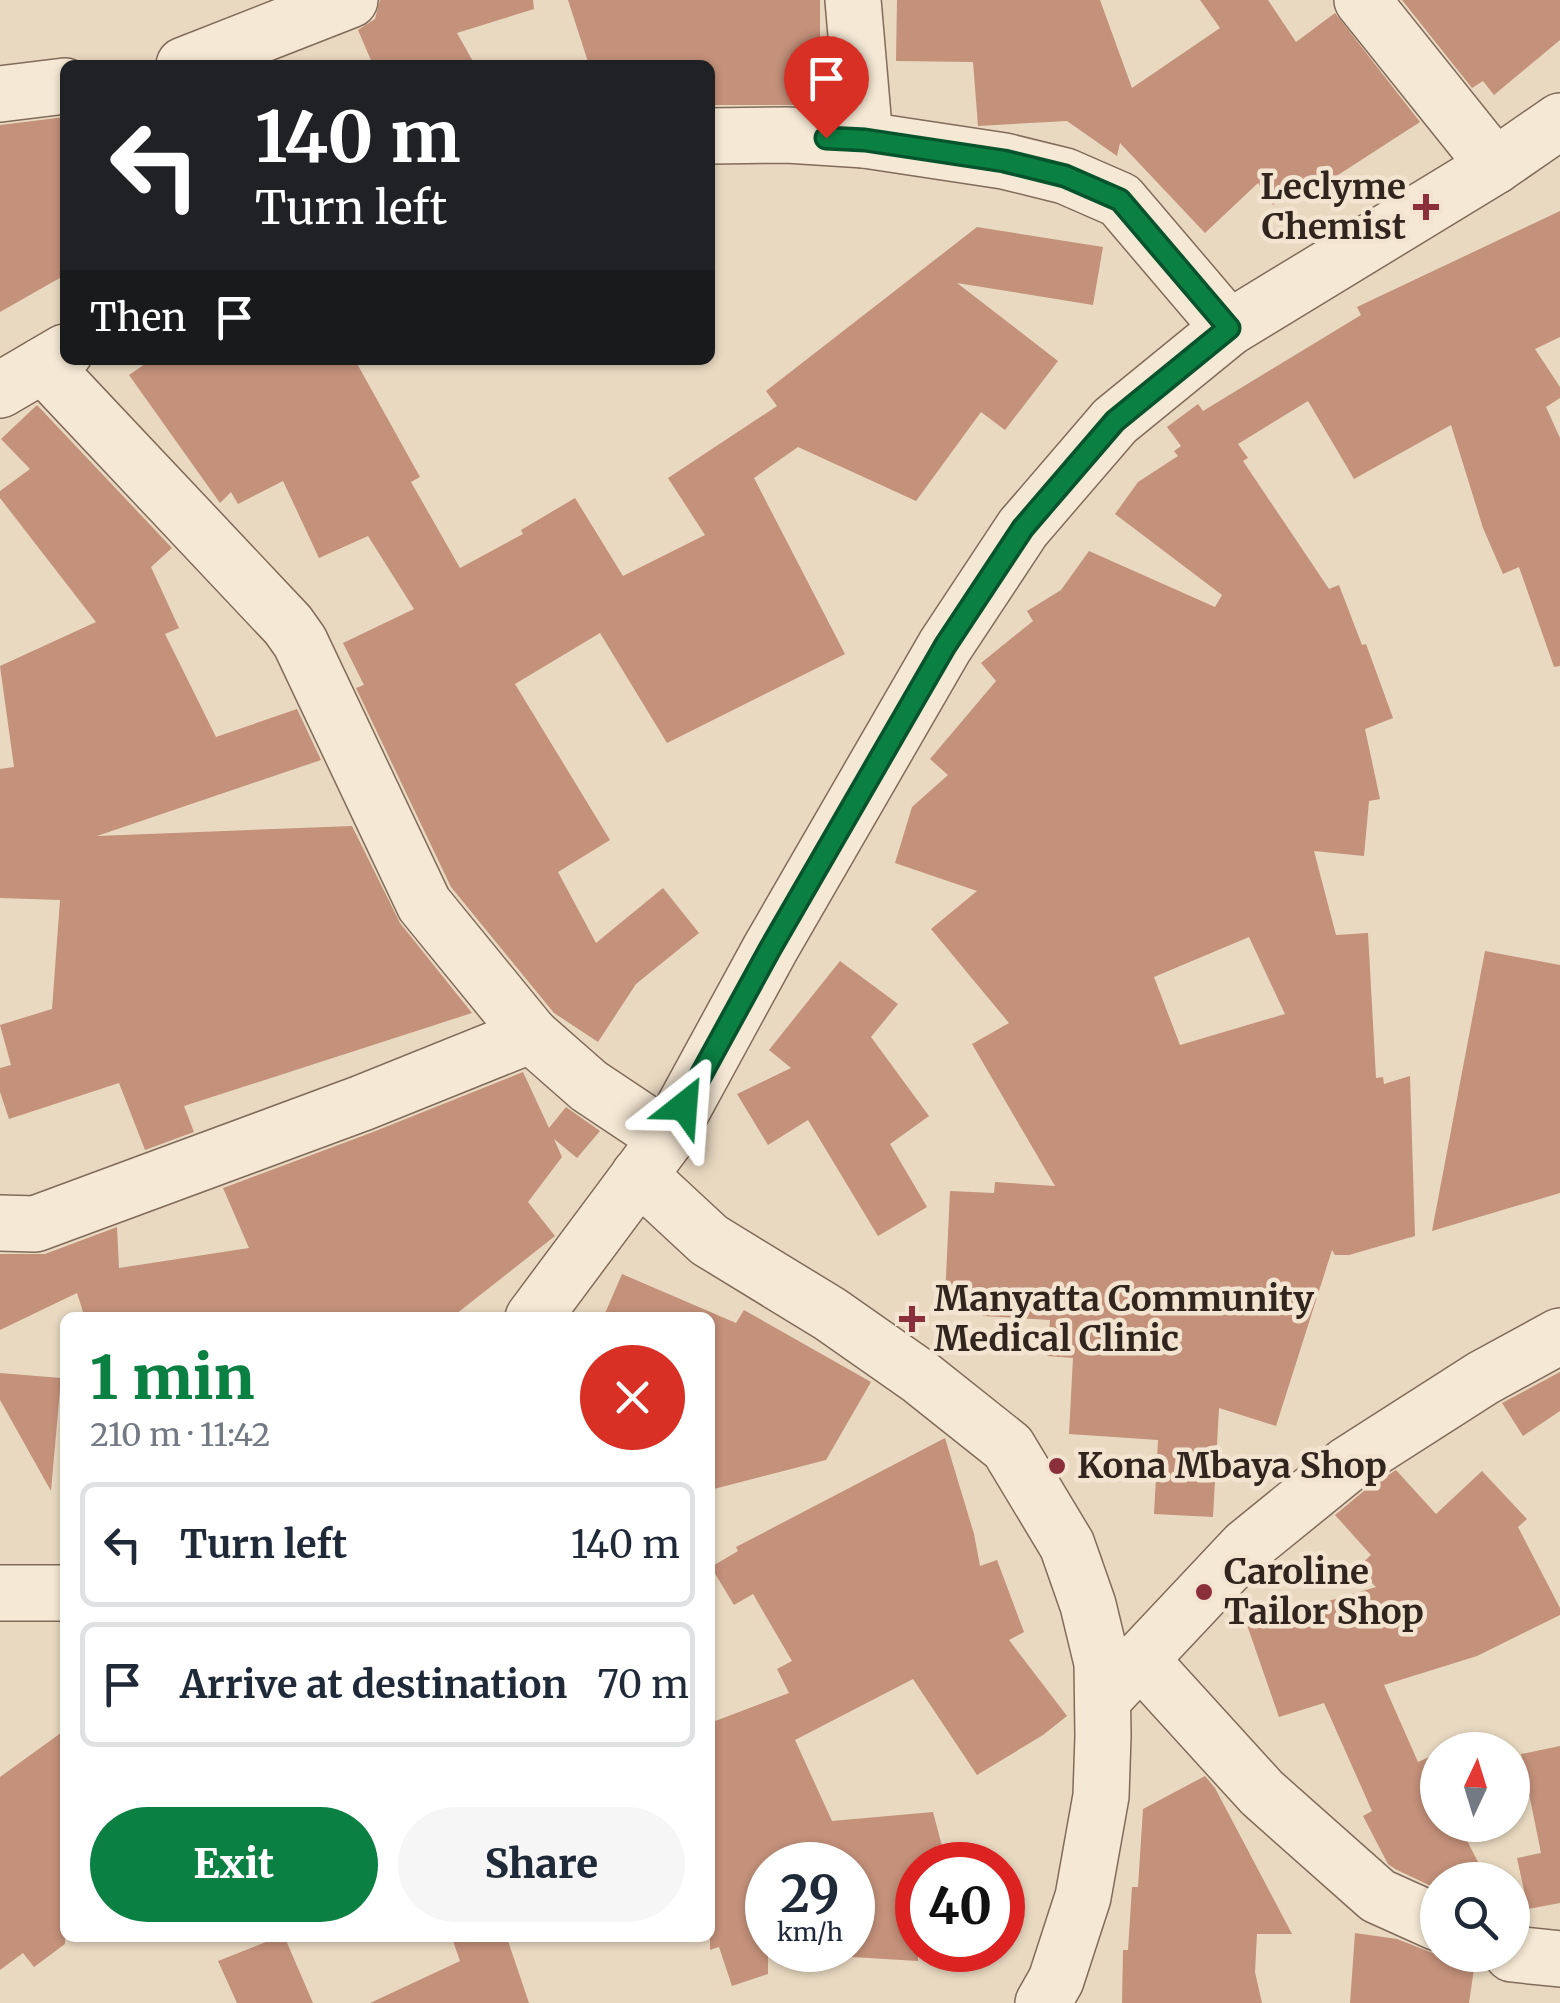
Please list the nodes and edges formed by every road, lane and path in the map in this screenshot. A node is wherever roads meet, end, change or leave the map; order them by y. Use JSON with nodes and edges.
{"nodes":[{"id":1,"x":350,"y":0,"type":"edge"},
{"id":2,"x":852,"y":0,"type":"edge"},
{"id":3,"x":1362,"y":0,"type":"edge"},
{"id":4,"x":197,"y":60,"type":"edge"},
{"id":5,"x":60,"y":87,"type":"edge"},
{"id":6,"x":0,"y":94,"type":"edge"},
{"id":7,"x":1560,"y":121,"type":"edge"},
{"id":8,"x":715,"y":136,"type":"edge"},
{"id":9,"x":865,"y":140,"type":"junction"},
{"id":10,"x":1496,"y":166,"type":"junction"},
{"id":11,"x":1229,"y":328,"type":"junction"},
{"id":12,"x":36,"y":369,"type":"edge"},
{"id":13,"x":531,"y":1035,"type":"junction"},
{"id":14,"x":653,"y":1156,"type":"junction"},
{"id":15,"x":0,"y":1223,"type":"edge"},
{"id":16,"x":537,"y":1312,"type":"edge"},
{"id":17,"x":1560,"y":1336,"type":"edge"},
{"id":18,"x":0,"y":1593,"type":"edge"},
{"id":19,"x":60,"y":1593,"type":"edge"},
{"id":20,"x":1140,"y":1659,"type":"junction"},
{"id":21,"x":1103,"y":1698,"type":"junction"},
{"id":22,"x":1420,"y":1915,"type":"edge"},
{"id":23,"x":1530,"y":1956,"type":"edge"},
{"id":24,"x":1560,"y":1959,"type":"edge"},
{"id":25,"x":1042,"y":2003,"type":"edge"}],
"edges":[{"from":1,"to":4,"type":"street"},
{"from":2,"to":9,"type":"street"},
{"from":3,"to":10,"type":"street"},
{"from":5,"to":6,"type":"street"},
{"from":7,"to":10,"type":"street"},
{"from":8,"to":9,"type":"street"},
{"from":9,"to":11,"type":"street"},
{"from":10,"to":11,"type":"street"},
{"from":11,"to":14,"type":"street"},
{"from":12,"to":13,"type":"street"},
{"from":13,"to":14,"type":"street"},
{"from":13,"to":15,"type":"street"},
{"from":14,"to":16,"type":"street"},
{"from":14,"to":21,"type":"street"},
{"from":17,"to":20,"type":"street"},
{"from":18,"to":19,"type":"street"},
{"from":20,"to":21,"type":"street"},
{"from":20,"to":22,"type":"street"},
{"from":21,"to":25,"type":"street"},
{"from":23,"to":24,"type":"street"}]}
